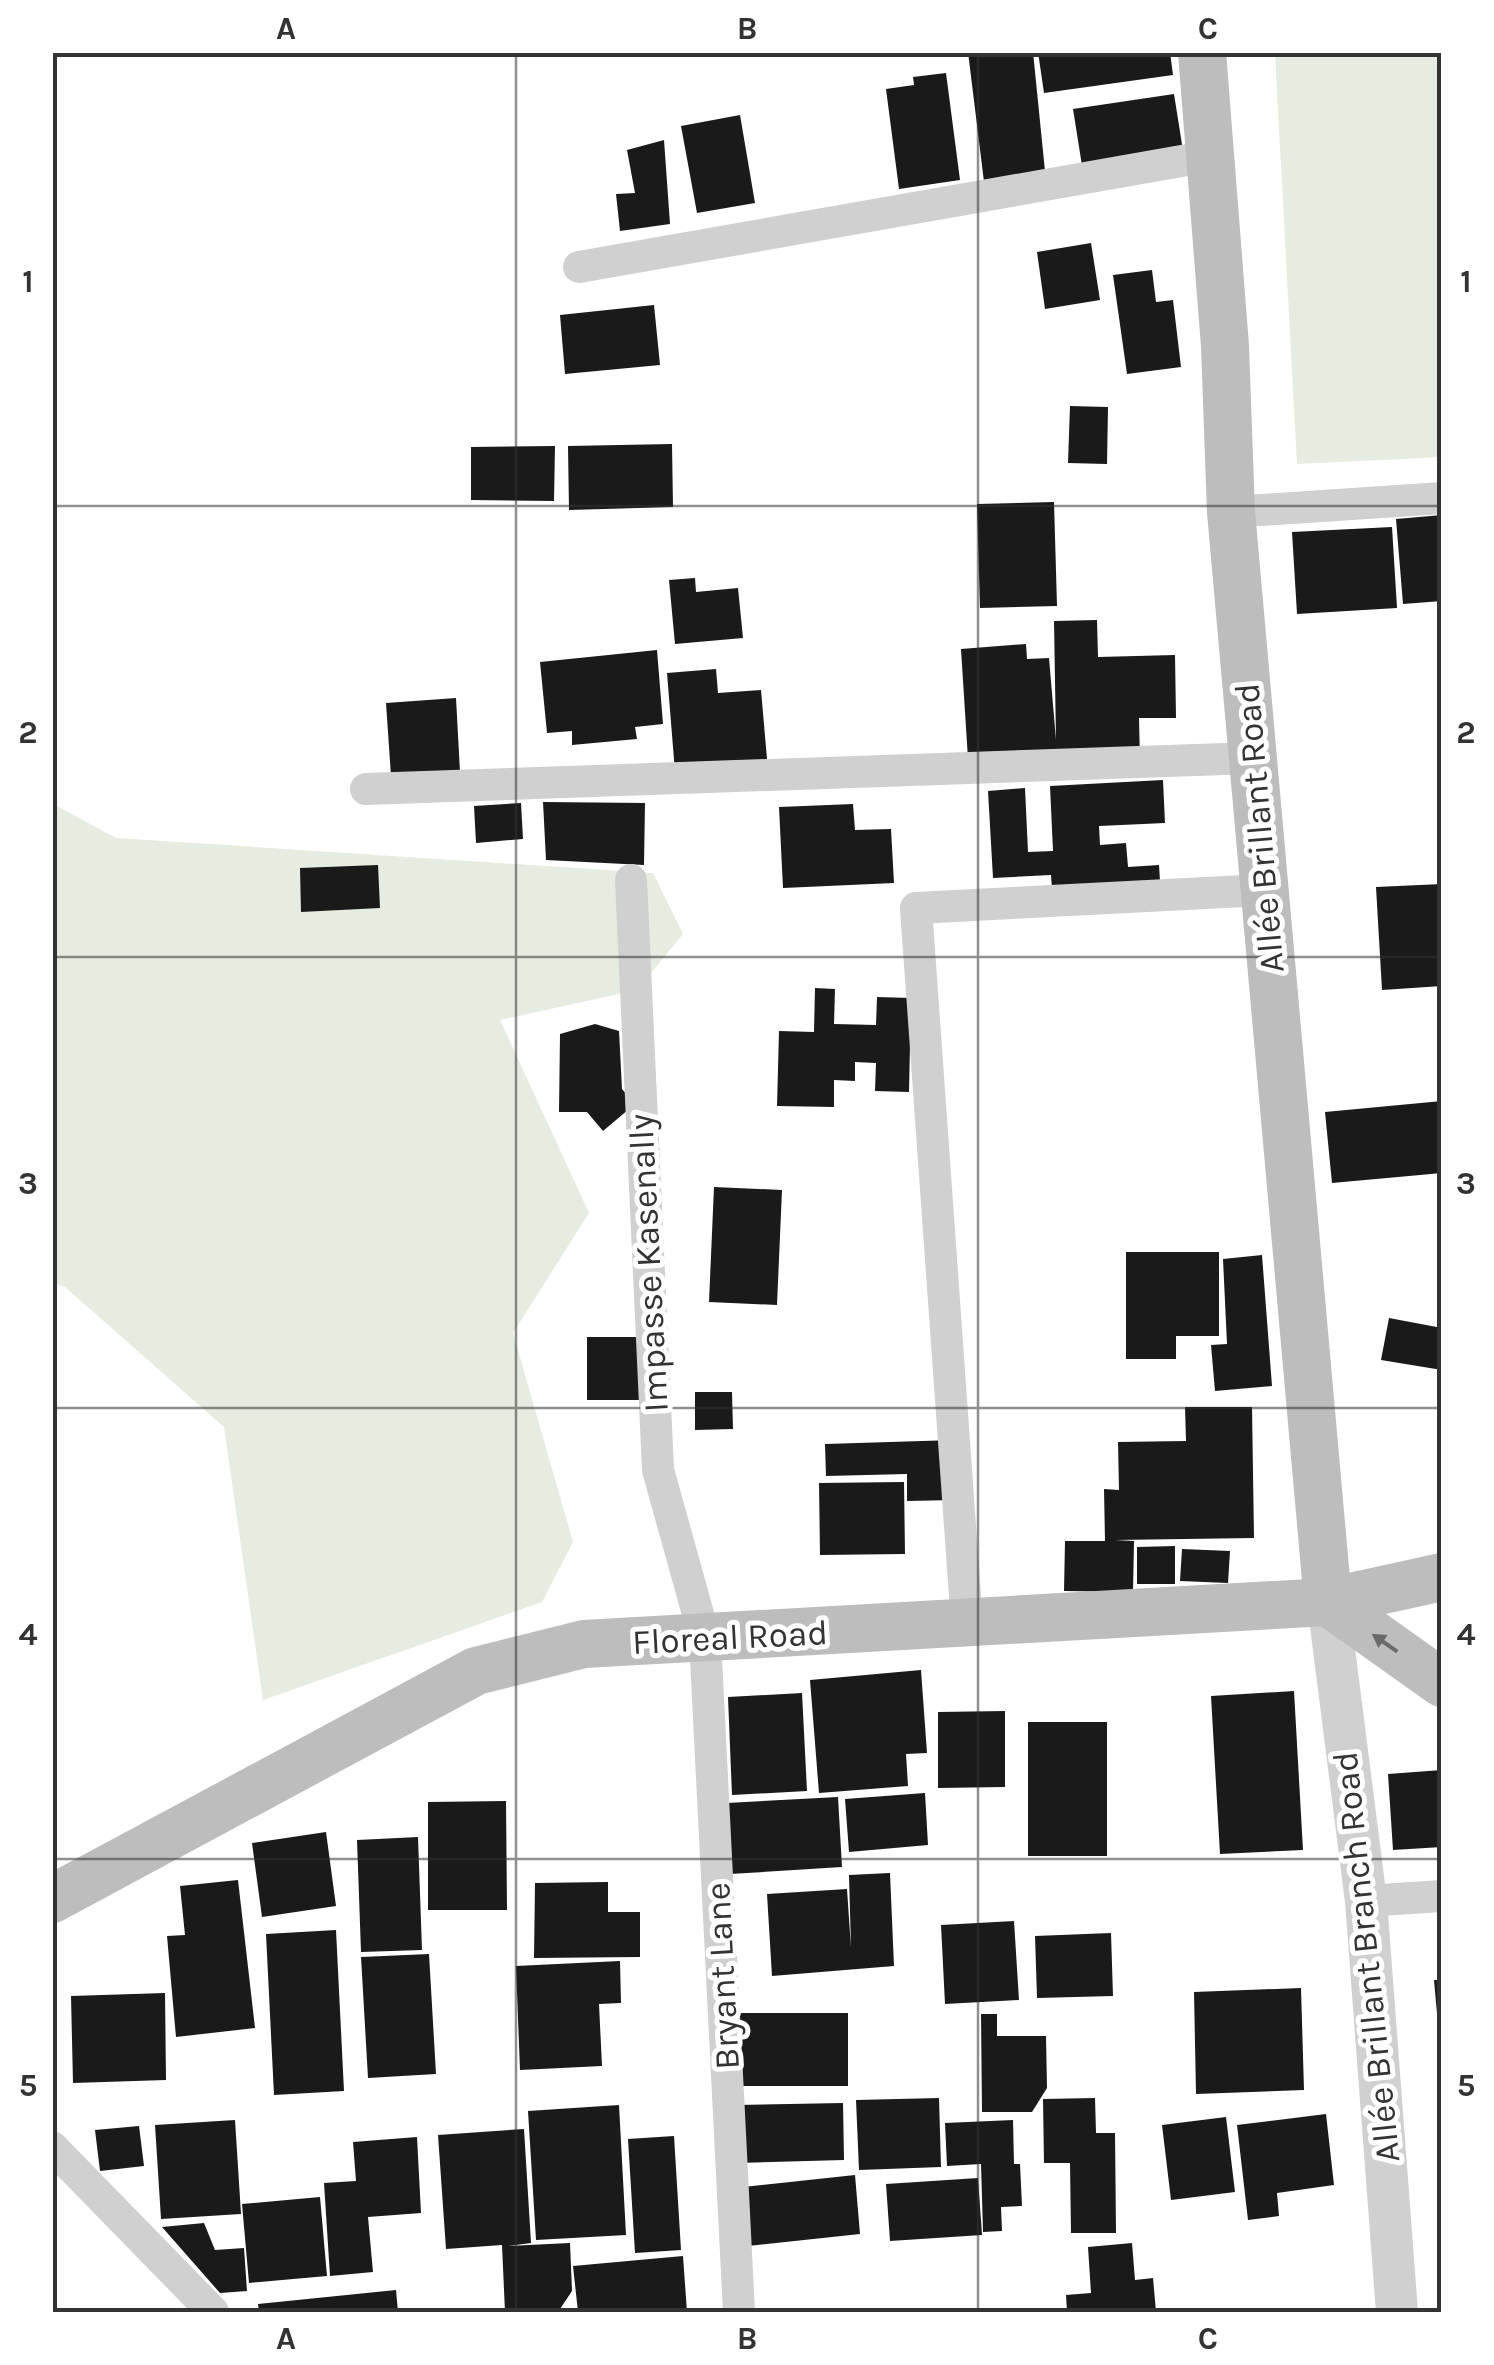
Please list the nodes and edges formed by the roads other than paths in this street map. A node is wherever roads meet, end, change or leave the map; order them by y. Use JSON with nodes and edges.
{"nodes":[{"id":1,"x":1202,"y":52,"type":"edge"},
{"id":2,"x":1210,"y":156,"type":"junction"},
{"id":3,"x":579,"y":266,"type":"dead end"},
{"id":4,"x":1442,"y":498,"type":"edge"},
{"id":5,"x":1230,"y":512,"type":"junction"},
{"id":6,"x":1253,"y":758,"type":"junction"},
{"id":7,"x":366,"y":789,"type":"dead end"},
{"id":8,"x":632,"y":880,"type":"dead end"},
{"id":9,"x":1264,"y":890,"type":"junction"},
{"id":10,"x":1442,"y":1577,"type":"edge"},
{"id":11,"x":1328,"y":1602,"type":"junction"},
{"id":12,"x":967,"y":1624,"type":"junction"},
{"id":13,"x":705,"y":1639,"type":"junction"},
{"id":14,"x":1442,"y":1683,"type":"edge"},
{"id":15,"x":1442,"y":1896,"type":"edge"},
{"id":16,"x":52,"y":1899,"type":"edge"},
{"id":17,"x":1366,"y":1902,"type":"junction"},
{"id":18,"x":52,"y":2148,"type":"edge"},
{"id":19,"x":213,"y":2312,"type":"edge"},
{"id":20,"x":739,"y":2312,"type":"edge"},
{"id":21,"x":1396,"y":2312,"type":"edge"}],
"edges":[{"from":1,"to":2,"type":"main road","name":"Allée Brillant Road"},
{"from":2,"to":3,"type":"street"},
{"from":2,"to":5,"type":"main road","name":"Allée Brillant Road"},
{"from":4,"to":5,"type":"street"},
{"from":5,"to":6,"type":"main road","name":"Allée Brillant Road"},
{"from":6,"to":7,"type":"street"},
{"from":6,"to":9,"type":"main road","name":"Allée Brillant Road"},
{"from":8,"to":13,"type":"street","name":"Impasse Kasenally"},
{"from":9,"to":11,"type":"main road","name":"Allée Brillant Road"},
{"from":9,"to":12,"type":"street"},
{"from":10,"to":11,"type":"main road","name":"Floreal Road"},
{"from":11,"to":12,"type":"main road","name":"Floreal Road"},
{"from":14,"to":11,"type":"main road","one_way":true},
{"from":11,"to":17,"type":"street","name":"Allée Brillant Branch Road"},
{"from":12,"to":13,"type":"main road","name":"Floreal Road"},
{"from":13,"to":16,"type":"main road","name":"Floreal Road"},
{"from":13,"to":20,"type":"street","name":"Bryant Lane"},
{"from":15,"to":17,"type":"street"},
{"from":17,"to":21,"type":"street","name":"Allée Brillant Branch Road"},
{"from":18,"to":19,"type":"street"}]}
